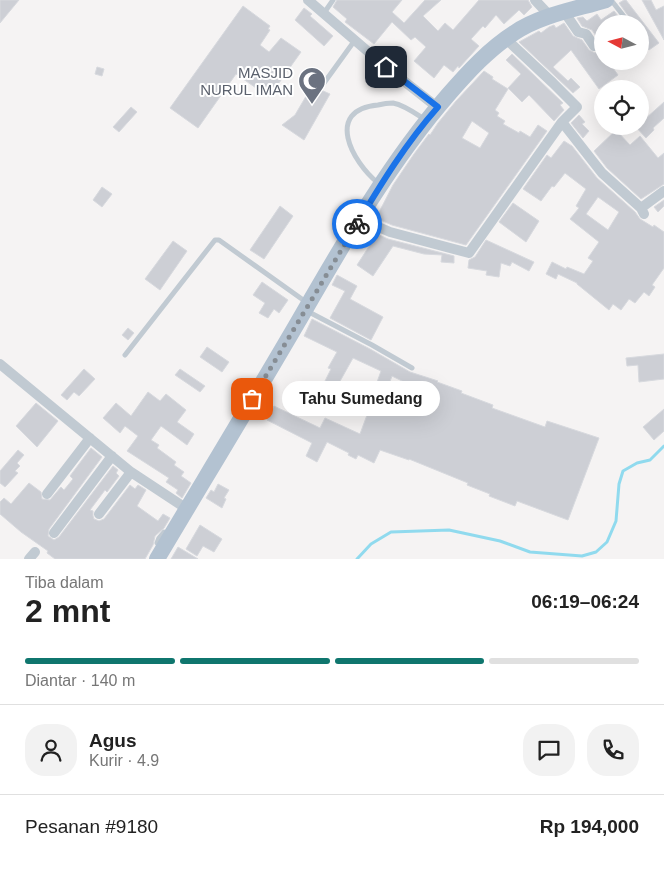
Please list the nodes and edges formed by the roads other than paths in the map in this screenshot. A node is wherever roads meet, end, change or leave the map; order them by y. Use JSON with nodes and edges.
{"nodes":[{"id":1,"x":308,"y":0,"type":"edge"},
{"id":2,"x":333,"y":0,"type":"edge"},
{"id":3,"x":535,"y":0,"type":"edge"},
{"id":4,"x":606,"y":0,"type":"edge"},
{"id":5,"x":611,"y":0,"type":"edge"},
{"id":6,"x":324,"y":13,"type":"junction"},
{"id":7,"x":558,"y":14,"type":"junction"},
{"id":8,"x":623,"y":15,"type":"edge"},
{"id":9,"x":355,"y":39,"type":"junction"},
{"id":10,"x":506,"y":39,"type":"junction"},
{"id":11,"x":594,"y":46,"type":"dead end"},
{"id":12,"x":324,"y":83,"type":"dead end"},
{"id":13,"x":438,"y":107,"type":"junction"},
{"id":14,"x":426,"y":120,"type":"junction"},
{"id":15,"x":562,"y":122,"type":"junction"},
{"id":16,"x":380,"y":185,"type":"junction"},
{"id":17,"x":664,"y":191,"type":"edge"},
{"id":18,"x":360,"y":219,"type":"junction"},
{"id":19,"x":306,"y":307,"type":"junction"},
{"id":20,"x":125,"y":355,"type":"dead end"},
{"id":21,"x":0,"y":364,"type":"edge"},
{"id":22,"x":412,"y":368,"type":"dead end"},
{"id":23,"x":90,"y":438,"type":"junction"},
{"id":24,"x":112,"y":456,"type":"junction"},
{"id":25,"x":132,"y":472,"type":"junction"},
{"id":26,"x":47,"y":494,"type":"dead end"},
{"id":27,"x":187,"y":509,"type":"junction"},
{"id":28,"x":99,"y":514,"type":"dead end"},
{"id":29,"x":54,"y":533,"type":"dead end"},
{"id":30,"x":160,"y":554,"type":"edge"}],
"edges":[{"from":1,"to":6,"type":"street"},
{"from":2,"to":6,"type":"lane"},
{"from":3,"to":7,"type":"street"},
{"from":4,"to":7,"type":"main road"},
{"from":5,"to":8,"type":"lane"},
{"from":6,"to":9,"type":"street"},
{"from":7,"to":10,"type":"main road"},
{"from":7,"to":11,"type":"street"},
{"from":9,"to":12,"type":"lane"},
{"from":9,"to":13,"type":"street"},
{"from":10,"to":13,"type":"main road"},
{"from":10,"to":15,"type":"street"},
{"from":13,"to":14,"type":"main road"},
{"from":14,"to":16,"type":"main road"},
{"from":14,"to":16,"type":"lane"},
{"from":15,"to":17,"type":"street"},
{"from":15,"to":18,"type":"street"},
{"from":16,"to":18,"type":"main road"},
{"from":18,"to":19,"type":"main road"},
{"from":19,"to":20,"type":"lane"},
{"from":19,"to":22,"type":"lane"},
{"from":19,"to":27,"type":"main road"},
{"from":21,"to":23,"type":"street"},
{"from":23,"to":24,"type":"street"},
{"from":23,"to":26,"type":"street"},
{"from":24,"to":25,"type":"street"},
{"from":24,"to":29,"type":"street"},
{"from":25,"to":27,"type":"street"},
{"from":25,"to":28,"type":"street"},
{"from":27,"to":30,"type":"main road"}]}
